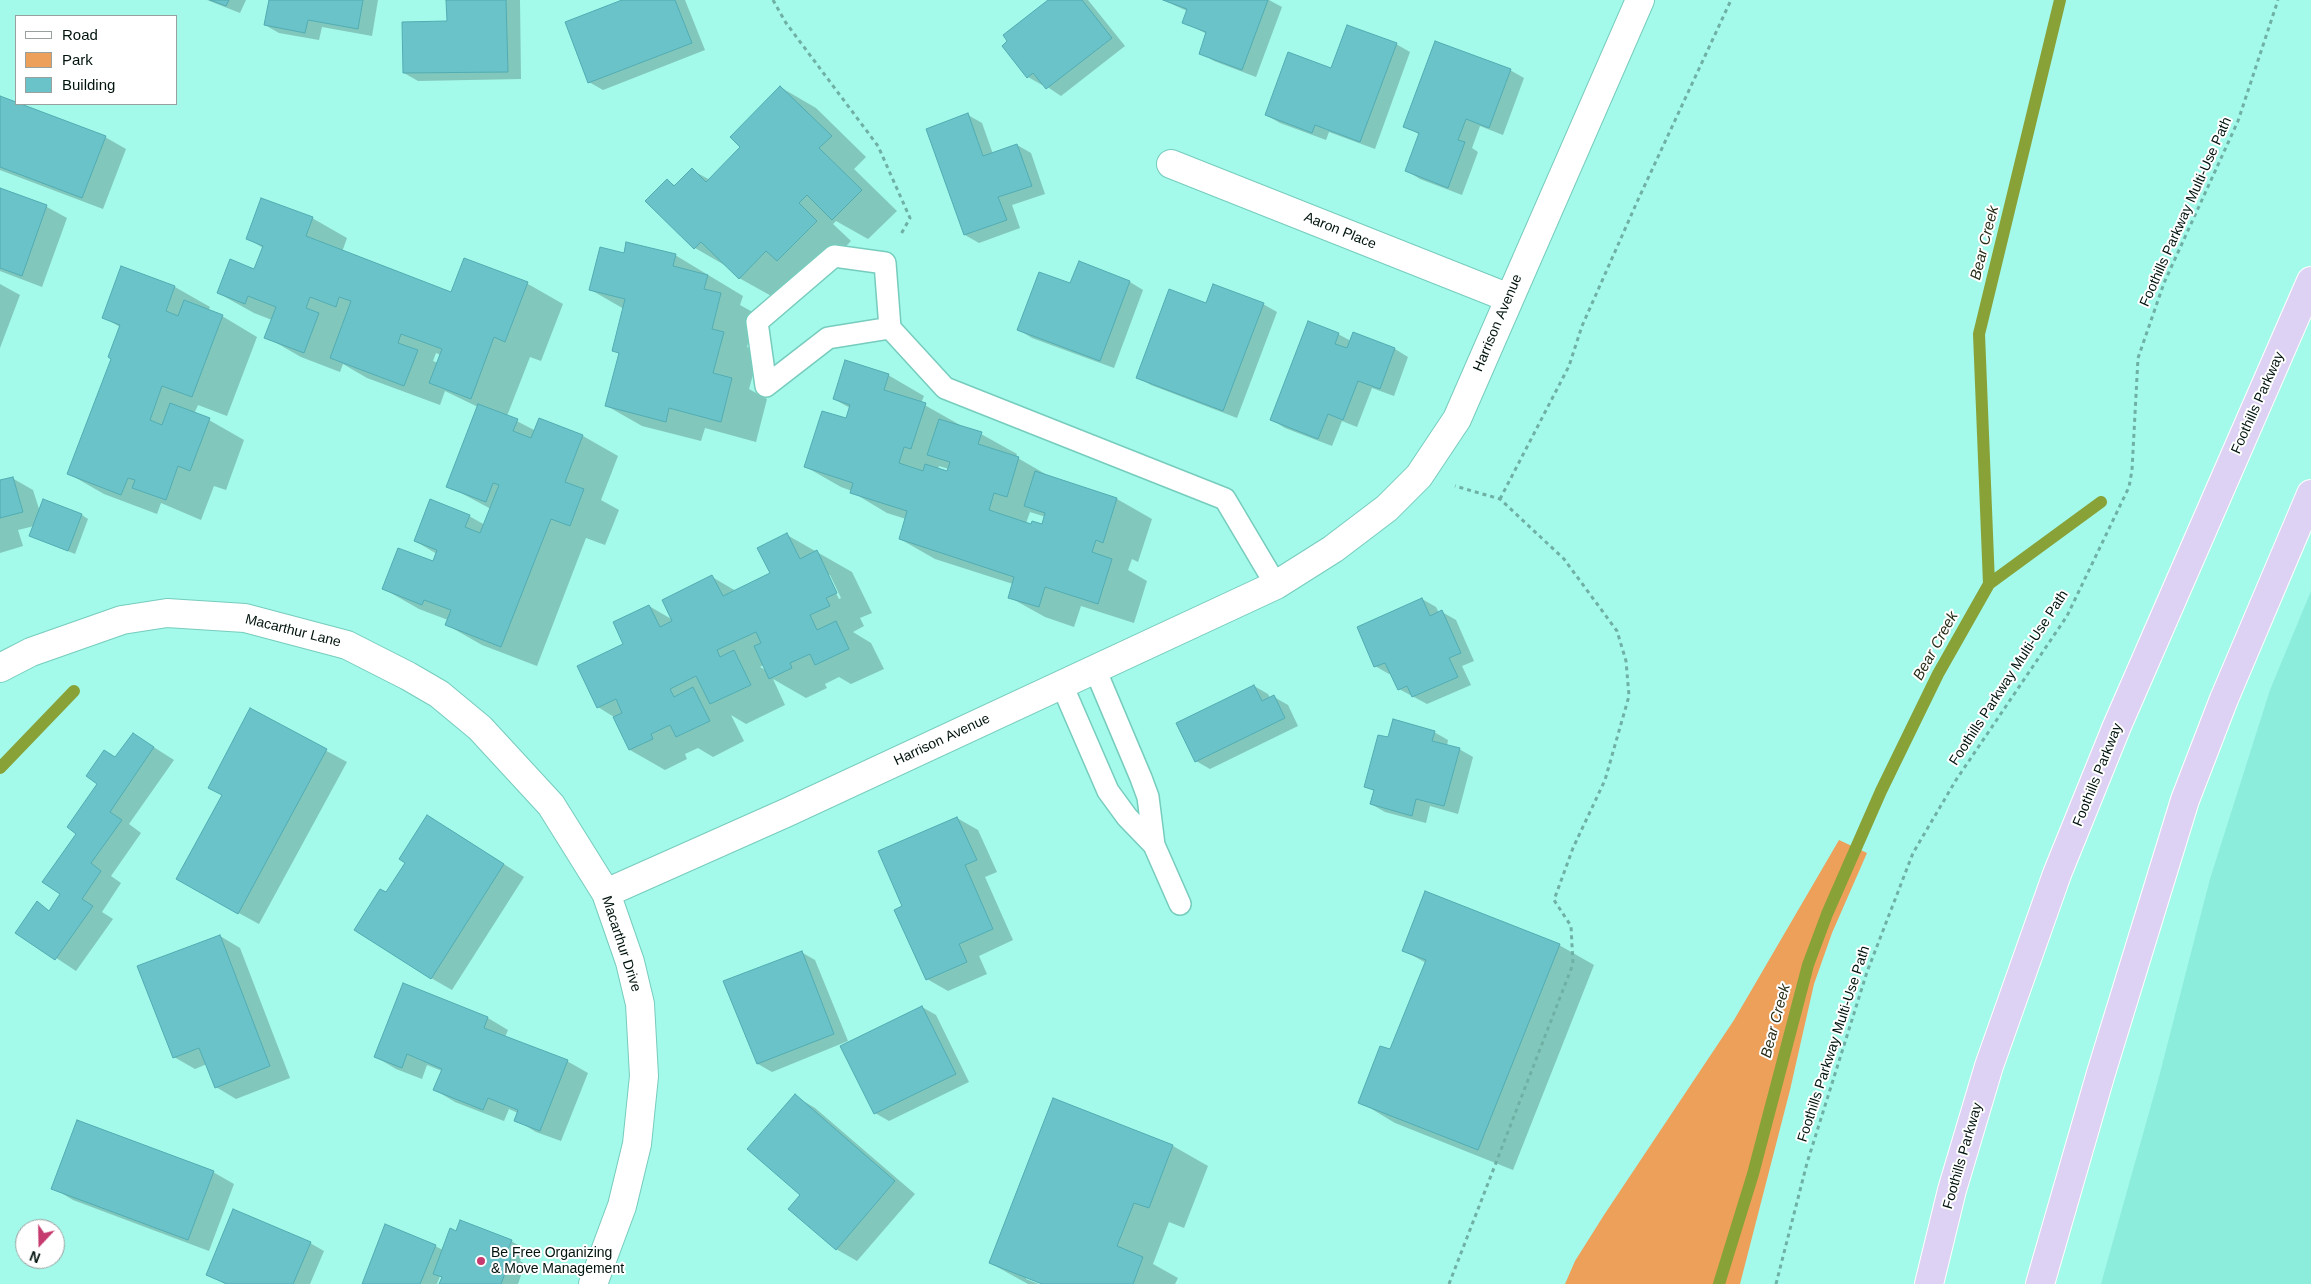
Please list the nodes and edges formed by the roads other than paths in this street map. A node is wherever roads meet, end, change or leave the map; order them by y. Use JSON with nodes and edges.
{"nodes":[{"id":1,"x":1640,"y":0,"type":"edge"},
{"id":2,"x":1171,"y":164,"type":"dead end"},
{"id":3,"x":2311,"y":281,"type":"edge"},
{"id":4,"x":1509,"y":298,"type":"junction"},
{"id":5,"x":890,"y":328,"type":"junction"},
{"id":6,"x":2311,"y":494,"type":"edge"},
{"id":7,"x":1276,"y":585,"type":"junction"},
{"id":8,"x":0,"y":668,"type":"edge"},
{"id":9,"x":1095,"y":669,"type":"junction"},
{"id":10,"x":408,"y":676,"type":"joint"},
{"id":11,"x":1062,"y":685,"type":"junction"},
{"id":12,"x":1154,"y":845,"type":"junction"},
{"id":13,"x":606,"y":893,"type":"junction"},
{"id":14,"x":1180,"y":904,"type":"dead end"},
{"id":15,"x":593,"y":1284,"type":"edge"},
{"id":16,"x":1929,"y":1284,"type":"edge"},
{"id":17,"x":2040,"y":1284,"type":"edge"}],
"edges":[{"from":1,"to":4,"type":"street","name":"Harrison Avenue"},
{"from":2,"to":4,"type":"street","name":"Aaron Place"},
{"from":3,"to":16,"type":"highway","name":"Foothills Parkway"},
{"from":4,"to":7,"type":"street","name":"Harrison Avenue"},
{"from":5,"to":5,"type":"lane"},
{"from":5,"to":7,"type":"lane"},
{"from":6,"to":17,"type":"highway"},
{"from":7,"to":9,"type":"street","name":"Harrison Avenue"},
{"from":8,"to":10,"type":"street","name":"Macarthur Lane"},
{"from":9,"to":11,"type":"street","name":"Harrison Avenue"},
{"from":9,"to":12,"type":"lane"},
{"from":10,"to":13,"type":"street","name":"Macarthur Drive"},
{"from":11,"to":12,"type":"lane"},
{"from":11,"to":13,"type":"street","name":"Harrison Avenue"},
{"from":12,"to":14,"type":"lane"},
{"from":13,"to":15,"type":"street","name":"Macarthur Drive"}]}
